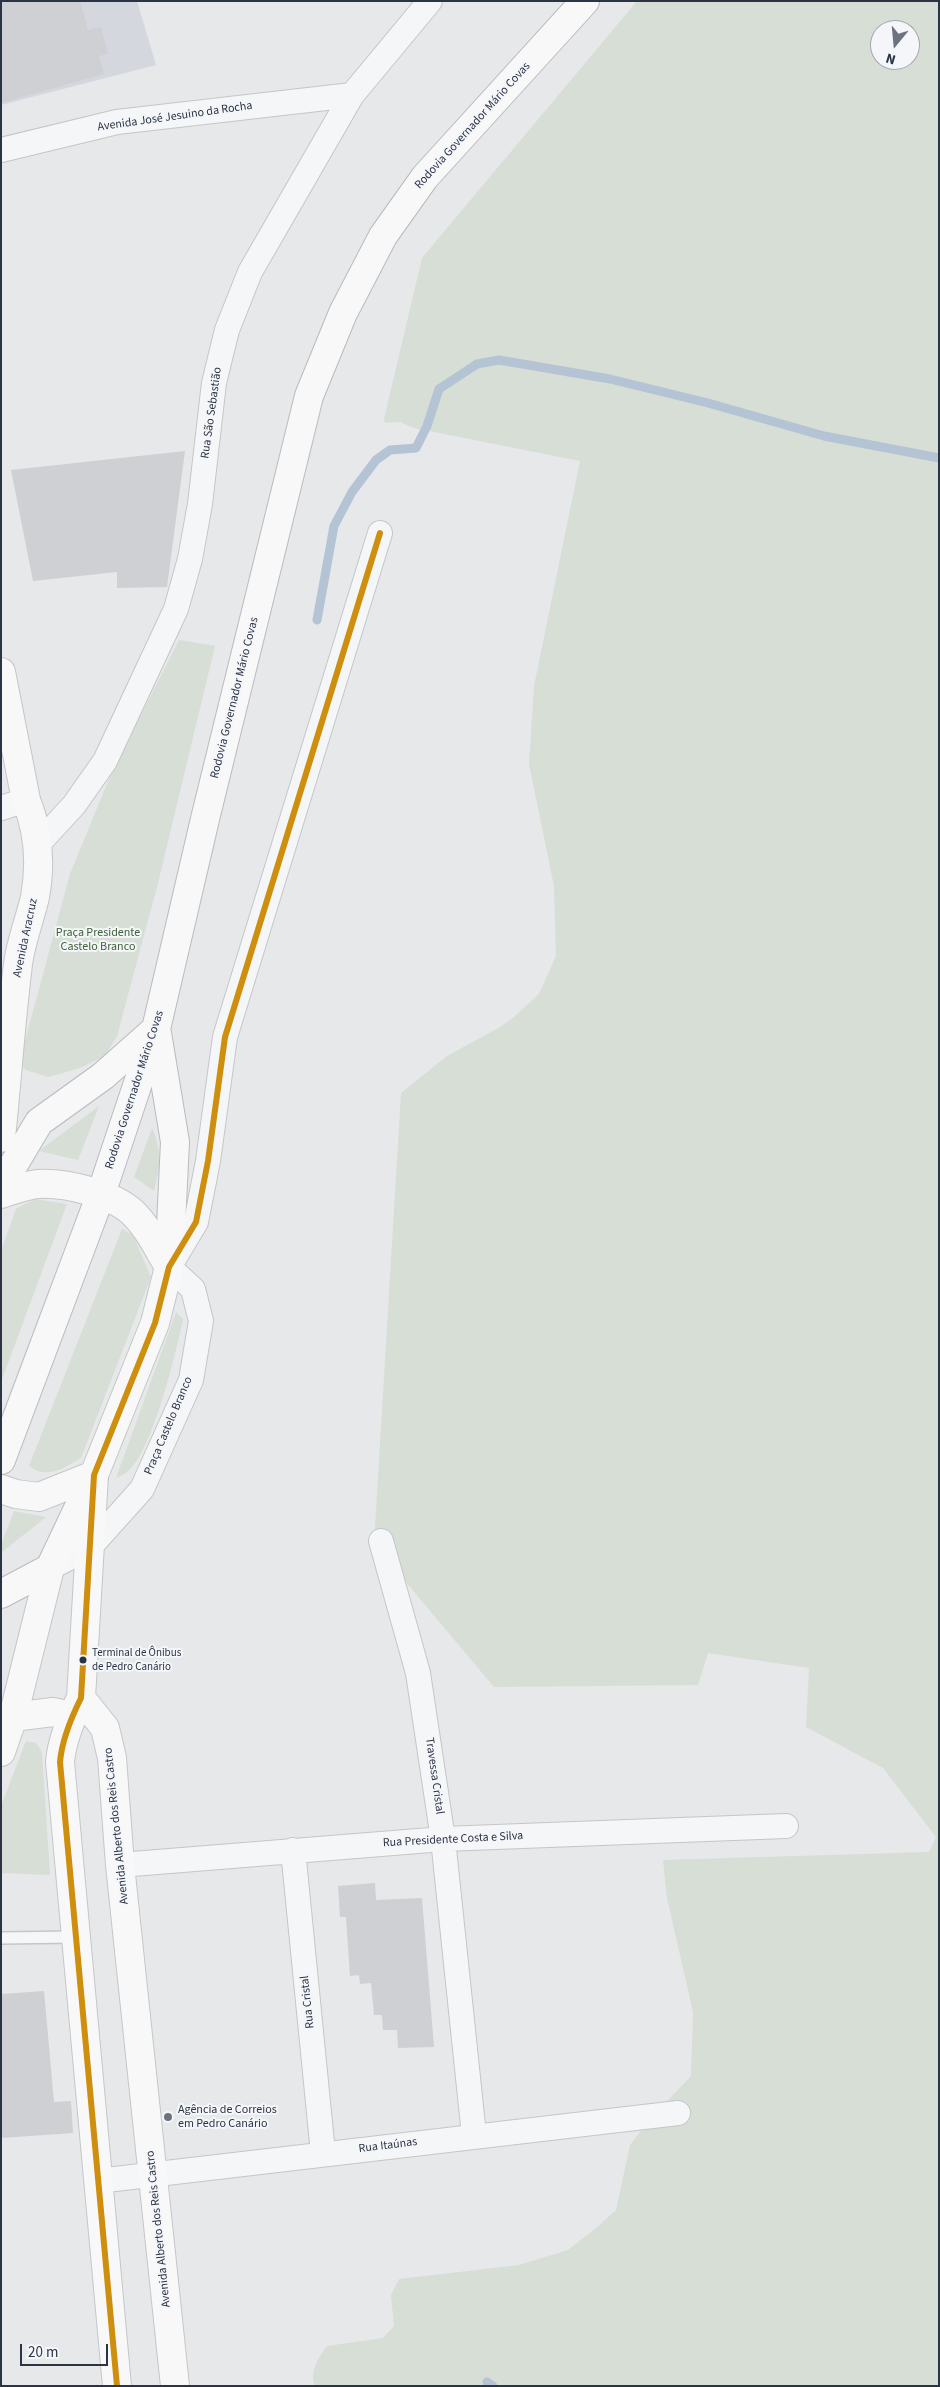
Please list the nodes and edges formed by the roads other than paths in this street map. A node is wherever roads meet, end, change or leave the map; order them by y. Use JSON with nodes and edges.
{"nodes":[{"id":1,"x":430,"y":1,"type":"edge"},
{"id":2,"x":585,"y":1,"type":"edge"},
{"id":3,"x":352,"y":95,"type":"junction"},
{"id":4,"x":1,"y":150,"type":"edge"},
{"id":5,"x":380,"y":533,"type":"dead end"},
{"id":6,"x":1,"y":672,"type":"edge"},
{"id":7,"x":14,"y":804,"type":"edge"},
{"id":8,"x":38,"y":844,"type":"junction"},
{"id":9,"x":156,"y":1030,"type":"junction"},
{"id":10,"x":1,"y":1138,"type":"edge"},
{"id":11,"x":1,"y":1186,"type":"edge"},
{"id":12,"x":1,"y":1194,"type":"edge"},
{"id":13,"x":101,"y":1194,"type":"junction"},
{"id":14,"x":169,"y":1266,"type":"junction"},
{"id":15,"x":1,"y":1460,"type":"edge"},
{"id":16,"x":94,"y":1475,"type":"junction"},
{"id":17,"x":1,"y":1489,"type":"edge"},
{"id":18,"x":381,"y":1541,"type":"dead end"},
{"id":19,"x":90,"y":1547,"type":"junction"},
{"id":20,"x":50,"y":1568,"type":"junction"},
{"id":21,"x":1,"y":1594,"type":"edge"},
{"id":22,"x":77,"y":1707,"type":"junction"},
{"id":23,"x":13,"y":1717,"type":"junction"},
{"id":24,"x":1,"y":1752,"type":"edge"},
{"id":25,"x":786,"y":1826,"type":"dead end"},
{"id":26,"x":443,"y":1839,"type":"junction"},
{"id":27,"x":293,"y":1850,"type":"junction"},
{"id":28,"x":120,"y":1865,"type":"junction"},
{"id":29,"x":76,"y":1937,"type":"junction"},
{"id":30,"x":1,"y":1938,"type":"edge"},
{"id":31,"x":678,"y":2113,"type":"dead end"},
{"id":32,"x":474,"y":2135,"type":"junction"},
{"id":33,"x":323,"y":2153,"type":"junction"},
{"id":34,"x":153,"y":2173,"type":"junction"},
{"id":35,"x":98,"y":2181,"type":"junction"},
{"id":36,"x":117,"y":2386,"type":"edge"},
{"id":37,"x":175,"y":2386,"type":"edge"}],
"edges":[{"from":1,"to":3,"type":"street","name":"Rua São Sebastião"},
{"from":2,"to":9,"type":"main road","name":"Rodovia Governador Mário Covas"},
{"from":3,"to":4,"type":"street","name":"Avenida José Jesuino da Rocha"},
{"from":3,"to":8,"type":"street","name":"Rua São Sebastião"},
{"from":5,"to":14,"type":"street"},
{"from":6,"to":7,"type":"main road","name":"Avenida Aracruz"},
{"from":7,"to":8,"type":"main road","name":"Avenida Aracruz"},
{"from":8,"to":10,"type":"main road","name":"Avenida Aracruz"},
{"from":9,"to":11,"type":"main road"},
{"from":9,"to":13,"type":"main road","name":"Rodovia Governador Mário Covas"},
{"from":9,"to":14,"type":"main road"},
{"from":12,"to":13,"type":"main road"},
{"from":13,"to":14,"type":"main road"},
{"from":13,"to":15,"type":"main road","name":"Rodovia Governador Mário Covas"},
{"from":14,"to":16,"type":"main road"},
{"from":14,"to":19,"type":"street","name":"Praça Castelo Branco"},
{"from":16,"to":17,"type":"main road"},
{"from":16,"to":19,"type":"main road"},
{"from":16,"to":20,"type":"main road"},
{"from":18,"to":26,"type":"street","name":"Travessa Cristal"},
{"from":19,"to":20,"type":"street","name":"Praça Castelo Branco"},
{"from":19,"to":22,"type":"main road"},
{"from":20,"to":21,"type":"main road"},
{"from":20,"to":23,"type":"main road"},
{"from":22,"to":23,"type":"main road"},
{"from":22,"to":28,"type":"main road","name":"Avenida Alberto dos Reis Castro"},
{"from":22,"to":29,"type":"main road"},
{"from":23,"to":24,"type":"main road"},
{"from":25,"to":26,"type":"street","name":"Rua Presidente Costa e Silva"},
{"from":26,"to":27,"type":"street","name":"Rua Presidente Costa e Silva"},
{"from":26,"to":32,"type":"street","name":"Travessa Cristal"},
{"from":27,"to":28,"type":"street","name":"Rua Presidente Costa e Silva"},
{"from":27,"to":33,"type":"street","name":"Rua Cristal"},
{"from":28,"to":34,"type":"main road","name":"Avenida Alberto dos Reis Castro"},
{"from":29,"to":30,"type":"lane"},
{"from":29,"to":35,"type":"main road"},
{"from":31,"to":32,"type":"street","name":"Rua Itaúnas"},
{"from":32,"to":33,"type":"street","name":"Rua Itaúnas"},
{"from":33,"to":34,"type":"street","name":"Rua Itaúnas"},
{"from":34,"to":35,"type":"street","name":"Rua Itaúnas"},
{"from":34,"to":37,"type":"main road","name":"Avenida Alberto dos Reis Castro"},
{"from":35,"to":36,"type":"main road"}]}
